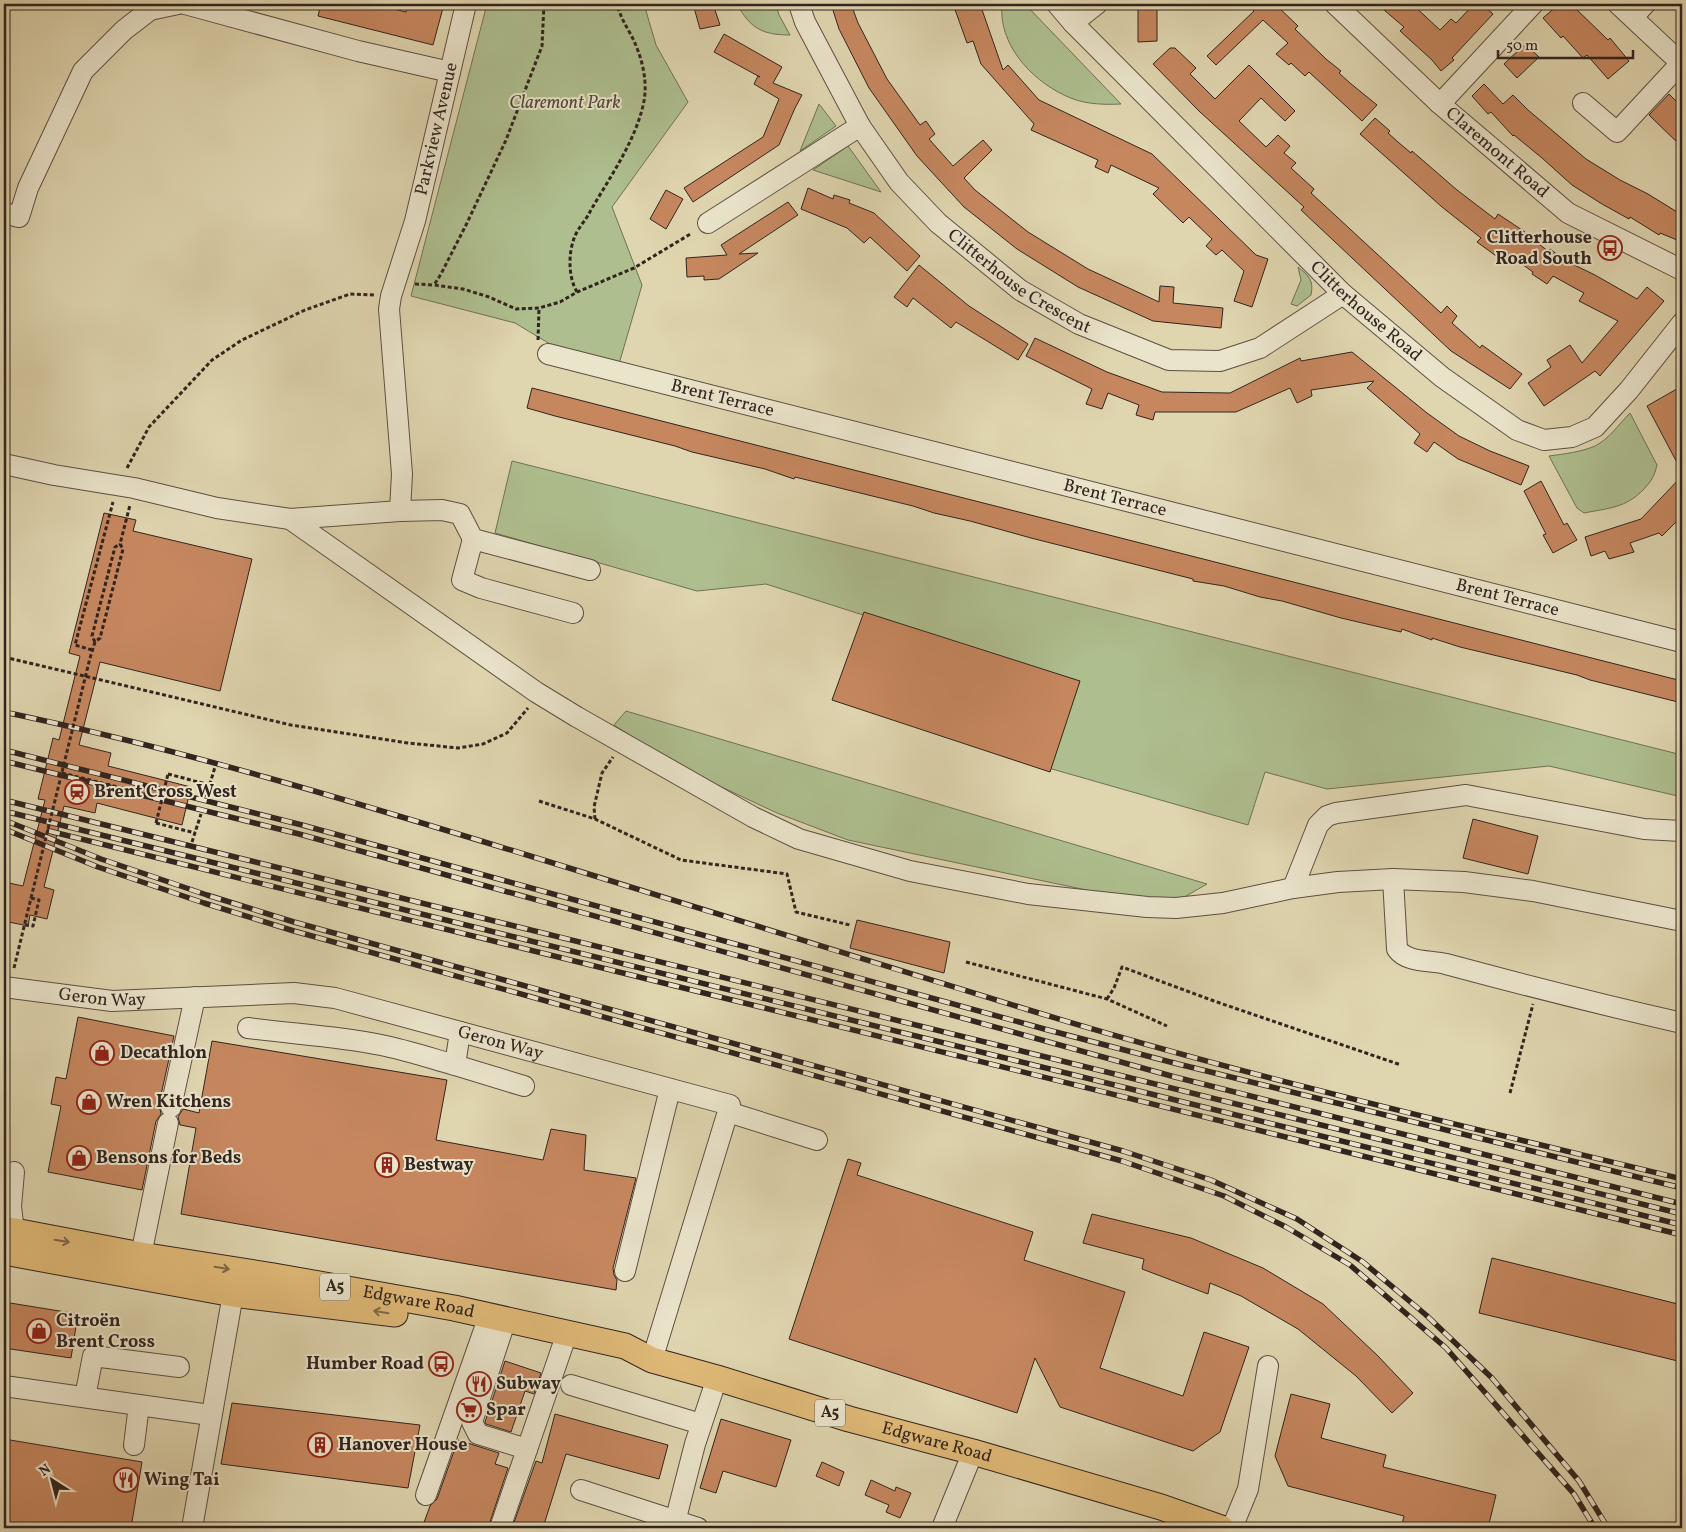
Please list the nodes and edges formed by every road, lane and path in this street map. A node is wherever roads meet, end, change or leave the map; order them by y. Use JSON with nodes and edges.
{"nodes":[{"id":1,"x":178,"y":4,"type":"edge"},
{"id":2,"x":185,"y":4,"type":"edge"},
{"id":3,"x":466,"y":4,"type":"edge"},
{"id":4,"x":544,"y":4,"type":"edge"},
{"id":5,"x":617,"y":4,"type":"edge"},
{"id":6,"x":799,"y":4,"type":"edge"},
{"id":7,"x":1057,"y":4,"type":"edge"},
{"id":8,"x":1096,"y":4,"type":"edge"},
{"id":9,"x":1335,"y":4,"type":"edge"},
{"id":10,"x":1533,"y":4,"type":"edge"},
{"id":11,"x":1632,"y":8,"type":"edge"},
{"id":12,"x":1073,"y":23,"type":"junction"},
{"id":13,"x":1682,"y":64,"type":"edge"},
{"id":14,"x":450,"y":72,"type":"junction"},
{"id":15,"x":1583,"y":103,"type":"dead end"},
{"id":16,"x":1440,"y":104,"type":"junction"},
{"id":17,"x":860,"y":126,"type":"junction"},
{"id":18,"x":11,"y":215,"type":"edge"},
{"id":19,"x":708,"y":223,"type":"joint"},
{"id":20,"x":1682,"y":270,"type":"edge"},
{"id":21,"x":434,"y":285,"type":"junction"},
{"id":22,"x":577,"y":292,"type":"junction"},
{"id":23,"x":1343,"y":294,"type":"junction"},
{"id":24,"x":391,"y":296,"type":"junction"},
{"id":25,"x":539,"y":308,"type":"junction"},
{"id":26,"x":1682,"y":323,"type":"edge"},
{"id":27,"x":548,"y":354,"type":"joint"},
{"id":28,"x":4,"y":464,"type":"edge"},
{"id":29,"x":126,"y":486,"type":"junction"},
{"id":30,"x":400,"y":511,"type":"junction"},
{"id":31,"x":290,"y":519,"type":"junction"},
{"id":32,"x":473,"y":539,"type":"junction"},
{"id":33,"x":120,"y":544,"type":"junction"},
{"id":34,"x":590,"y":570,"type":"dead end"},
{"id":35,"x":573,"y":613,"type":"dead end"},
{"id":36,"x":95,"y":642,"type":"junction"},
{"id":37,"x":1682,"y":642,"type":"edge"},
{"id":38,"x":92,"y":650,"type":"junction"},
{"id":39,"x":4,"y":657,"type":"edge"},
{"id":40,"x":536,"y":692,"type":"junction"},
{"id":41,"x":623,"y":744,"type":"junction"},
{"id":42,"x":215,"y":767,"type":"dead end"},
{"id":43,"x":62,"y":773,"type":"junction"},
{"id":44,"x":210,"y":785,"type":"junction"},
{"id":45,"x":206,"y":797,"type":"dead end"},
{"id":46,"x":162,"y":798,"type":"junction"},
{"id":47,"x":539,"y":801,"type":"dead end"},
{"id":48,"x":201,"y":814,"type":"dead end"},
{"id":49,"x":595,"y":820,"type":"junction"},
{"id":50,"x":1682,"y":831,"type":"edge"},
{"id":51,"x":195,"y":833,"type":"junction"},
{"id":52,"x":192,"y":842,"type":"dead end"},
{"id":53,"x":1393,"y":879,"type":"junction"},
{"id":54,"x":1293,"y":888,"type":"junction"},
{"id":55,"x":31,"y":898,"type":"junction"},
{"id":56,"x":1682,"y":922,"type":"edge"},
{"id":57,"x":25,"y":925,"type":"junction"},
{"id":58,"x":850,"y":925,"type":"dead end"},
{"id":59,"x":966,"y":962,"type":"dead end"},
{"id":60,"x":14,"y":968,"type":"dead end"},
{"id":61,"x":4,"y":987,"type":"edge"},
{"id":62,"x":1537,"y":989,"type":"junction"},
{"id":63,"x":195,"y":997,"type":"junction"},
{"id":64,"x":1107,"y":999,"type":"junction"},
{"id":65,"x":1682,"y":1023,"type":"edge"},
{"id":66,"x":1167,"y":1026,"type":"dead end"},
{"id":67,"x":248,"y":1028,"type":"dead end"},
{"id":68,"x":460,"y":1032,"type":"junction"},
{"id":69,"x":455,"y":1065,"type":"junction"},
{"id":70,"x":1401,"y":1065,"type":"dead end"},
{"id":71,"x":524,"y":1086,"type":"dead end"},
{"id":72,"x":670,"y":1089,"type":"junction"},
{"id":73,"x":1510,"y":1093,"type":"dead end"},
{"id":74,"x":728,"y":1112,"type":"junction"},
{"id":75,"x":818,"y":1140,"type":"dead end"},
{"id":76,"x":14,"y":1172,"type":"dead end"},
{"id":77,"x":6,"y":1235,"type":"edge"},
{"id":78,"x":141,"y":1255,"type":"junction"},
{"id":79,"x":4,"y":1264,"type":"edge"},
{"id":80,"x":625,"y":1271,"type":"dead end"},
{"id":81,"x":233,"y":1294,"type":"junction"},
{"id":82,"x":495,"y":1325,"type":"junction"},
{"id":83,"x":565,"y":1340,"type":"junction"},
{"id":84,"x":652,"y":1360,"type":"junction"},
{"id":85,"x":1268,"y":1366,"type":"dead end"},
{"id":86,"x":179,"y":1367,"type":"dead end"},
{"id":87,"x":717,"y":1378,"type":"junction"},
{"id":88,"x":571,"y":1385,"type":"dead end"},
{"id":89,"x":4,"y":1386,"type":"edge"},
{"id":90,"x":85,"y":1398,"type":"junction"},
{"id":91,"x":139,"y":1405,"type":"junction"},
{"id":92,"x":210,"y":1416,"type":"junction"},
{"id":93,"x":701,"y":1424,"type":"junction"},
{"id":94,"x":134,"y":1444,"type":"dead end"},
{"id":95,"x":527,"y":1449,"type":"junction"},
{"id":96,"x":973,"y":1452,"type":"junction"},
{"id":97,"x":581,"y":1490,"type":"dead end"},
{"id":98,"x":426,"y":1495,"type":"dead end"},
{"id":99,"x":675,"y":1522,"type":"junction"},
{"id":100,"x":192,"y":1528,"type":"edge"},
{"id":101,"x":500,"y":1528,"type":"edge"},
{"id":102,"x":698,"y":1528,"type":"edge"},
{"id":103,"x":942,"y":1528,"type":"edge"},
{"id":104,"x":1221,"y":1528,"type":"edge"},
{"id":105,"x":1232,"y":1528,"type":"edge"}],
"edges":[{"from":1,"to":18,"type":"street"},
{"from":2,"to":14,"type":"street"},
{"from":3,"to":14,"type":"street","name":"Parkview Avenue"},
{"from":4,"to":21,"type":"path"},
{"from":5,"to":22,"type":"path"},
{"from":6,"to":17,"type":"street","name":"Clitterhouse Crescent"},
{"from":7,"to":12,"type":"street","name":"Clitterhouse Road"},
{"from":8,"to":12,"type":"street"},
{"from":9,"to":16,"type":"street","name":"Claremont Road"},
{"from":10,"to":16,"type":"street"},
{"from":11,"to":13,"type":"street"},
{"from":12,"to":23,"type":"street","name":"Clitterhouse Road"},
{"from":13,"to":15,"type":"street"},
{"from":14,"to":24,"type":"street","name":"Parkview Avenue"},
{"from":16,"to":20,"type":"street","name":"Claremont Road"},
{"from":17,"to":19,"type":"street"},
{"from":17,"to":23,"type":"street","name":"Clitterhouse Crescent"},
{"from":19,"to":22,"type":"path"},
{"from":21,"to":24,"type":"path"},
{"from":21,"to":25,"type":"path"},
{"from":22,"to":25,"type":"path"},
{"from":23,"to":26,"type":"street","name":"Clitterhouse Road"},
{"from":24,"to":29,"type":"path"},
{"from":24,"to":30,"type":"street","name":"Parkview Avenue"},
{"from":25,"to":27,"type":"path"},
{"from":27,"to":37,"type":"street","name":"Brent Terrace"},
{"from":28,"to":29,"type":"street"},
{"from":29,"to":31,"type":"street"},
{"from":29,"to":33,"type":"path"},
{"from":29,"to":38,"type":"path"},
{"from":30,"to":31,"type":"street"},
{"from":30,"to":32,"type":"street"},
{"from":31,"to":40,"type":"street"},
{"from":32,"to":34,"type":"street"},
{"from":32,"to":35,"type":"street"},
{"from":33,"to":36,"type":"path"},
{"from":33,"to":36,"type":"path"},
{"from":36,"to":38,"type":"path"},
{"from":38,"to":43,"type":"path","bridge":true},
{"from":39,"to":40,"type":"path"},
{"from":40,"to":41,"type":"street"},
{"from":41,"to":49,"type":"path"},
{"from":41,"to":54,"type":"street"},
{"from":42,"to":44,"type":"path"},
{"from":43,"to":46,"type":"path"},
{"from":43,"to":55,"type":"path","bridge":true},
{"from":44,"to":45,"type":"path"},
{"from":44,"to":46,"type":"path","bridge":true},
{"from":46,"to":51,"type":"path","bridge":true},
{"from":47,"to":49,"type":"path"},
{"from":48,"to":51,"type":"path"},
{"from":49,"to":58,"type":"path"},
{"from":50,"to":54,"type":"street"},
{"from":51,"to":52,"type":"path"},
{"from":53,"to":54,"type":"street"},
{"from":53,"to":56,"type":"street"},
{"from":53,"to":62,"type":"street"},
{"from":55,"to":57,"type":"path"},
{"from":55,"to":57,"type":"path"},
{"from":57,"to":60,"type":"path"},
{"from":59,"to":64,"type":"path"},
{"from":61,"to":63,"type":"street","name":"Geron Way"},
{"from":62,"to":65,"type":"street"},
{"from":62,"to":73,"type":"path"},
{"from":63,"to":68,"type":"street","name":"Geron Way"},
{"from":63,"to":78,"type":"street"},
{"from":64,"to":66,"type":"path"},
{"from":64,"to":70,"type":"path"},
{"from":67,"to":69,"type":"street"},
{"from":68,"to":69,"type":"street"},
{"from":68,"to":72,"type":"street","name":"Geron Way"},
{"from":69,"to":71,"type":"street"},
{"from":72,"to":74,"type":"street","name":"Geron Way"},
{"from":72,"to":80,"type":"street"},
{"from":74,"to":75,"type":"street"},
{"from":74,"to":84,"type":"street"},
{"from":76,"to":77,"type":"street"},
{"from":77,"to":78,"type":"main road","name":"Edgware Road","number":"A5","one_way":true},
{"from":77,"to":81,"type":"main road","name":"Edgware Road","number":"A5"},
{"from":78,"to":82,"type":"main road","name":"Edgware Road","number":"A5","one_way":true},
{"from":79,"to":81,"type":"main road"},
{"from":82,"to":81,"type":"main road","name":"Edgware Road","number":"A5","one_way":true},
{"from":81,"to":92,"type":"street"},
{"from":82,"to":83,"type":"main road","name":"Edgware Road","number":"A5"},
{"from":82,"to":95,"type":"street"},
{"from":82,"to":98,"type":"street"},
{"from":83,"to":84,"type":"main road","name":"Edgware Road","number":"A5"},
{"from":83,"to":95,"type":"street"},
{"from":84,"to":87,"type":"main road","name":"Edgware Road","number":"A5"},
{"from":85,"to":105,"type":"street"},
{"from":86,"to":90,"type":"street"},
{"from":87,"to":93,"type":"street"},
{"from":87,"to":96,"type":"main road","name":"Edgware Road","number":"A5"},
{"from":88,"to":93,"type":"street"},
{"from":89,"to":90,"type":"street"},
{"from":90,"to":91,"type":"street"},
{"from":91,"to":92,"type":"street"},
{"from":91,"to":94,"type":"street"},
{"from":92,"to":100,"type":"street"},
{"from":93,"to":99,"type":"street"},
{"from":95,"to":101,"type":"street"},
{"from":96,"to":103,"type":"street"},
{"from":96,"to":104,"type":"main road","name":"Edgware Road","number":"A5"},
{"from":97,"to":99,"type":"street"},
{"from":99,"to":102,"type":"street"}]}
